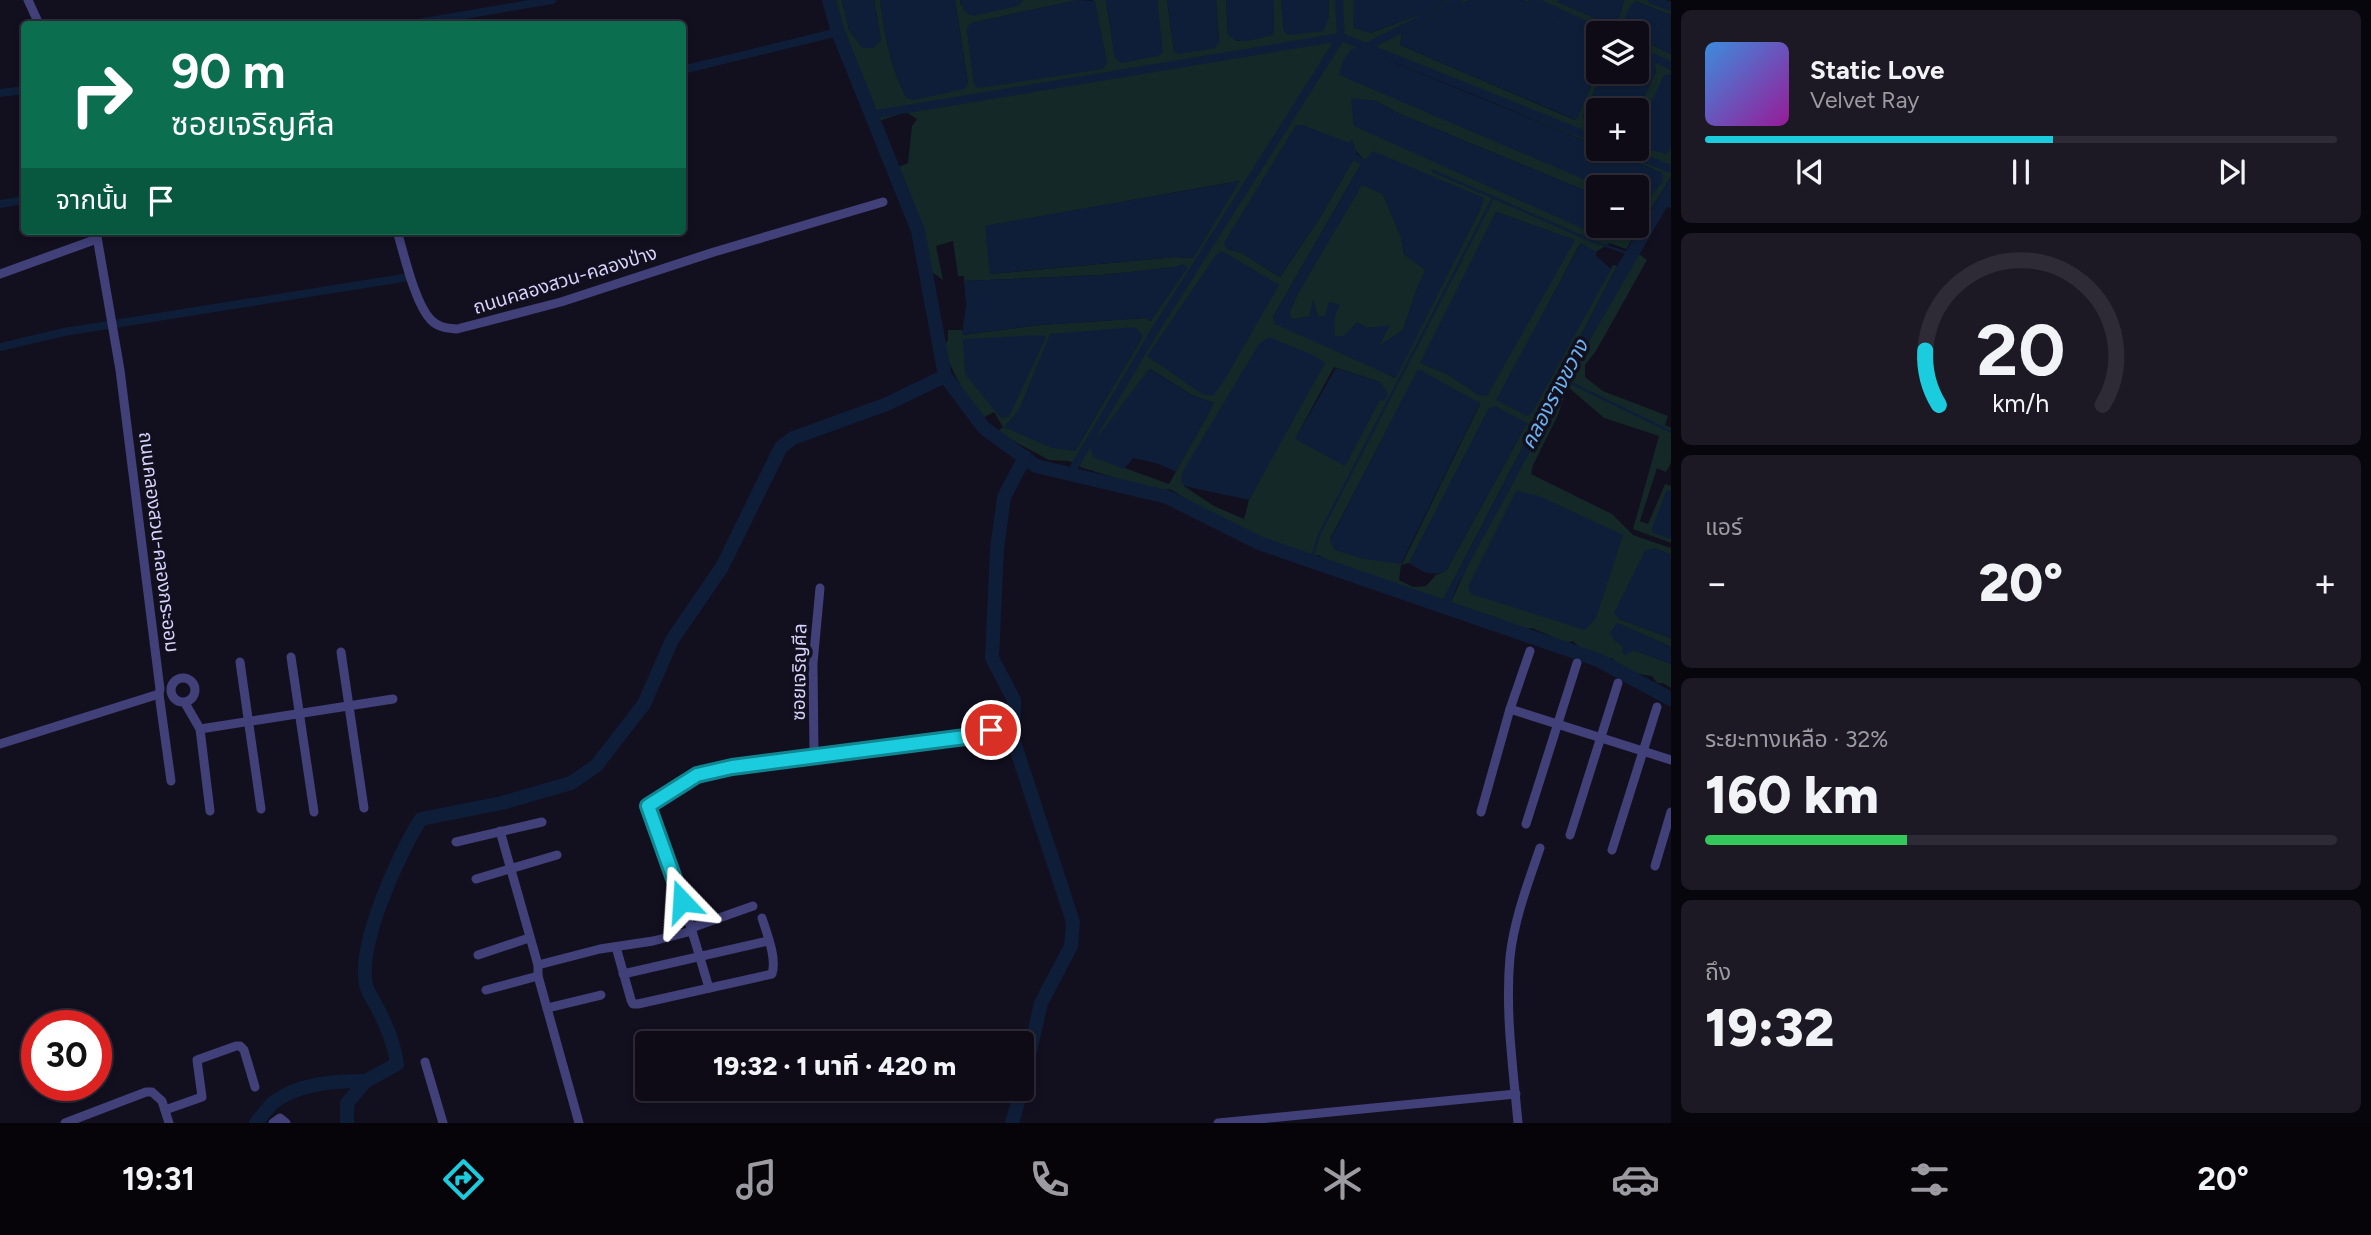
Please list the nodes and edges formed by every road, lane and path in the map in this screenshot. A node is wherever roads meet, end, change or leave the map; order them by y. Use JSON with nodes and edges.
{"nodes":[{"id":1,"x":28,"y":0,"type":"edge"},
{"id":2,"x":38,"y":21,"type":"edge"},
{"id":3,"x":883,"y":202,"type":"dead end"},
{"id":4,"x":96,"y":235,"type":"edge"},
{"id":5,"x":398,"y":235,"type":"edge"},
{"id":6,"x":0,"y":274,"type":"edge"},
{"id":7,"x":820,"y":588,"type":"dead end"},
{"id":8,"x":341,"y":652,"type":"dead end"},
{"id":9,"x":1530,"y":652,"type":"dead end"},
{"id":10,"x":291,"y":657,"type":"dead end"},
{"id":11,"x":240,"y":662,"type":"dead end"},
{"id":12,"x":1577,"y":663,"type":"dead end"},
{"id":13,"x":1618,"y":683,"type":"dead end"},
{"id":14,"x":171,"y":691,"type":"junction"},
{"id":15,"x":159,"y":692,"type":"junction"},
{"id":16,"x":393,"y":699,"type":"dead end"},
{"id":17,"x":185,"y":703,"type":"junction"},
{"id":18,"x":348,"y":706,"type":"junction"},
{"id":19,"x":1657,"y":707,"type":"dead end"},
{"id":20,"x":1510,"y":709,"type":"junction"},
{"id":21,"x":300,"y":714,"type":"junction"},
{"id":22,"x":249,"y":723,"type":"junction"},
{"id":23,"x":999,"y":723,"type":"dead end"},
{"id":24,"x":1557,"y":725,"type":"junction"},
{"id":25,"x":200,"y":729,"type":"junction"},
{"id":26,"x":1600,"y":739,"type":"junction"},
{"id":27,"x":0,"y":744,"type":"edge"},
{"id":28,"x":1643,"y":752,"type":"junction"},
{"id":29,"x":814,"y":756,"type":"junction"},
{"id":30,"x":1671,"y":760,"type":"edge"},
{"id":31,"x":171,"y":781,"type":"dead end"},
{"id":32,"x":261,"y":808,"type":"dead end"},
{"id":33,"x":364,"y":808,"type":"dead end"},
{"id":34,"x":210,"y":811,"type":"dead end"},
{"id":35,"x":314,"y":812,"type":"dead end"},
{"id":36,"x":1482,"y":812,"type":"dead end"},
{"id":37,"x":1671,"y":812,"type":"edge"},
{"id":38,"x":542,"y":821,"type":"dead end"},
{"id":39,"x":1526,"y":824,"type":"dead end"},
{"id":40,"x":500,"y":831,"type":"junction"},
{"id":41,"x":1570,"y":835,"type":"dead end"},
{"id":42,"x":456,"y":842,"type":"dead end"},
{"id":43,"x":1540,"y":848,"type":"dead end"},
{"id":44,"x":1612,"y":850,"type":"dead end"},
{"id":45,"x":557,"y":855,"type":"dead end"},
{"id":46,"x":1655,"y":866,"type":"dead end"},
{"id":47,"x":510,"y":868,"type":"junction"},
{"id":48,"x":477,"y":879,"type":"dead end"},
{"id":49,"x":753,"y":906,"type":"dead end"},
{"id":50,"x":762,"y":918,"type":"dead end"},
{"id":51,"x":692,"y":929,"type":"junction"},
{"id":52,"x":529,"y":938,"type":"junction"},
{"id":53,"x":768,"y":941,"type":"junction"},
{"id":54,"x":616,"y":947,"type":"junction"},
{"id":55,"x":478,"y":955,"type":"dead end"},
{"id":56,"x":700,"y":956,"type":"junction"},
{"id":57,"x":538,"y":965,"type":"junction"},
{"id":58,"x":624,"y":974,"type":"junction"},
{"id":59,"x":538,"y":976,"type":"junction"},
{"id":60,"x":709,"y":988,"type":"junction"},
{"id":61,"x":486,"y":990,"type":"dead end"},
{"id":62,"x":601,"y":995,"type":"dead end"},
{"id":63,"x":547,"y":1008,"type":"junction"},
{"id":64,"x":425,"y":1062,"type":"dead end"},
{"id":65,"x":255,"y":1087,"type":"dead end"},
{"id":66,"x":1516,"y":1094,"type":"junction"},
{"id":67,"x":165,"y":1110,"type":"junction"},
{"id":68,"x":65,"y":1123,"type":"edge"},
{"id":69,"x":169,"y":1123,"type":"edge"},
{"id":70,"x":273,"y":1123,"type":"edge"},
{"id":71,"x":286,"y":1123,"type":"edge"},
{"id":72,"x":443,"y":1123,"type":"edge"},
{"id":73,"x":579,"y":1123,"type":"edge"},
{"id":74,"x":1218,"y":1123,"type":"edge"},
{"id":75,"x":1518,"y":1123,"type":"edge"}],
"edges":[{"from":1,"to":2,"type":"street"},
{"from":3,"to":5,"type":"street","name":"ถนนคลองสวน-คลองป่าง"},
{"from":4,"to":6,"type":"street"},
{"from":4,"to":15,"type":"street","name":"ถนนคลองสวน-คลองกระออม"},
{"from":7,"to":29,"type":"street","name":"ซอยเจริญศีล"},
{"from":8,"to":18,"type":"street"},
{"from":9,"to":20,"type":"street"},
{"from":10,"to":21,"type":"street"},
{"from":11,"to":22,"type":"street"},
{"from":12,"to":24,"type":"street"},
{"from":13,"to":26,"type":"street"},
{"from":14,"to":15,"type":"street"},
{"from":14,"to":17,"type":"street"},
{"from":14,"to":17,"type":"street"},
{"from":15,"to":27,"type":"street"},
{"from":15,"to":31,"type":"street","name":"ถนนคลองสวน-คลองกระออม"},
{"from":16,"to":18,"type":"street"},
{"from":17,"to":25,"type":"street"},
{"from":18,"to":21,"type":"street"},
{"from":18,"to":33,"type":"street"},
{"from":19,"to":28,"type":"street"},
{"from":20,"to":24,"type":"street"},
{"from":20,"to":36,"type":"street"},
{"from":21,"to":22,"type":"street"},
{"from":21,"to":35,"type":"street"},
{"from":22,"to":25,"type":"street"},
{"from":22,"to":32,"type":"street"},
{"from":23,"to":29,"type":"street"},
{"from":24,"to":26,"type":"street"},
{"from":24,"to":39,"type":"street"},
{"from":25,"to":34,"type":"street"},
{"from":26,"to":28,"type":"street"},
{"from":26,"to":41,"type":"street"},
{"from":28,"to":30,"type":"street"},
{"from":28,"to":44,"type":"street"},
{"from":29,"to":51,"type":"street"},
{"from":37,"to":46,"type":"street"},
{"from":38,"to":40,"type":"street"},
{"from":40,"to":42,"type":"street"},
{"from":40,"to":47,"type":"street"},
{"from":43,"to":66,"type":"street"},
{"from":45,"to":47,"type":"street"},
{"from":47,"to":48,"type":"street"},
{"from":47,"to":52,"type":"street"},
{"from":49,"to":51,"type":"street"},
{"from":50,"to":53,"type":"street"},
{"from":51,"to":54,"type":"street"},
{"from":51,"to":56,"type":"street"},
{"from":52,"to":55,"type":"street"},
{"from":52,"to":57,"type":"street"},
{"from":53,"to":56,"type":"street"},
{"from":53,"to":60,"type":"street"},
{"from":54,"to":57,"type":"street"},
{"from":54,"to":58,"type":"street"},
{"from":56,"to":58,"type":"street"},
{"from":56,"to":60,"type":"street"},
{"from":57,"to":59,"type":"street"},
{"from":58,"to":60,"type":"street"},
{"from":59,"to":61,"type":"street"},
{"from":59,"to":63,"type":"street"},
{"from":62,"to":63,"type":"street"},
{"from":63,"to":73,"type":"street"},
{"from":64,"to":72,"type":"street"},
{"from":65,"to":67,"type":"street"},
{"from":66,"to":74,"type":"street"},
{"from":66,"to":75,"type":"street"},
{"from":67,"to":68,"type":"street"},
{"from":67,"to":69,"type":"street"},
{"from":70,"to":71,"type":"street"}]}
